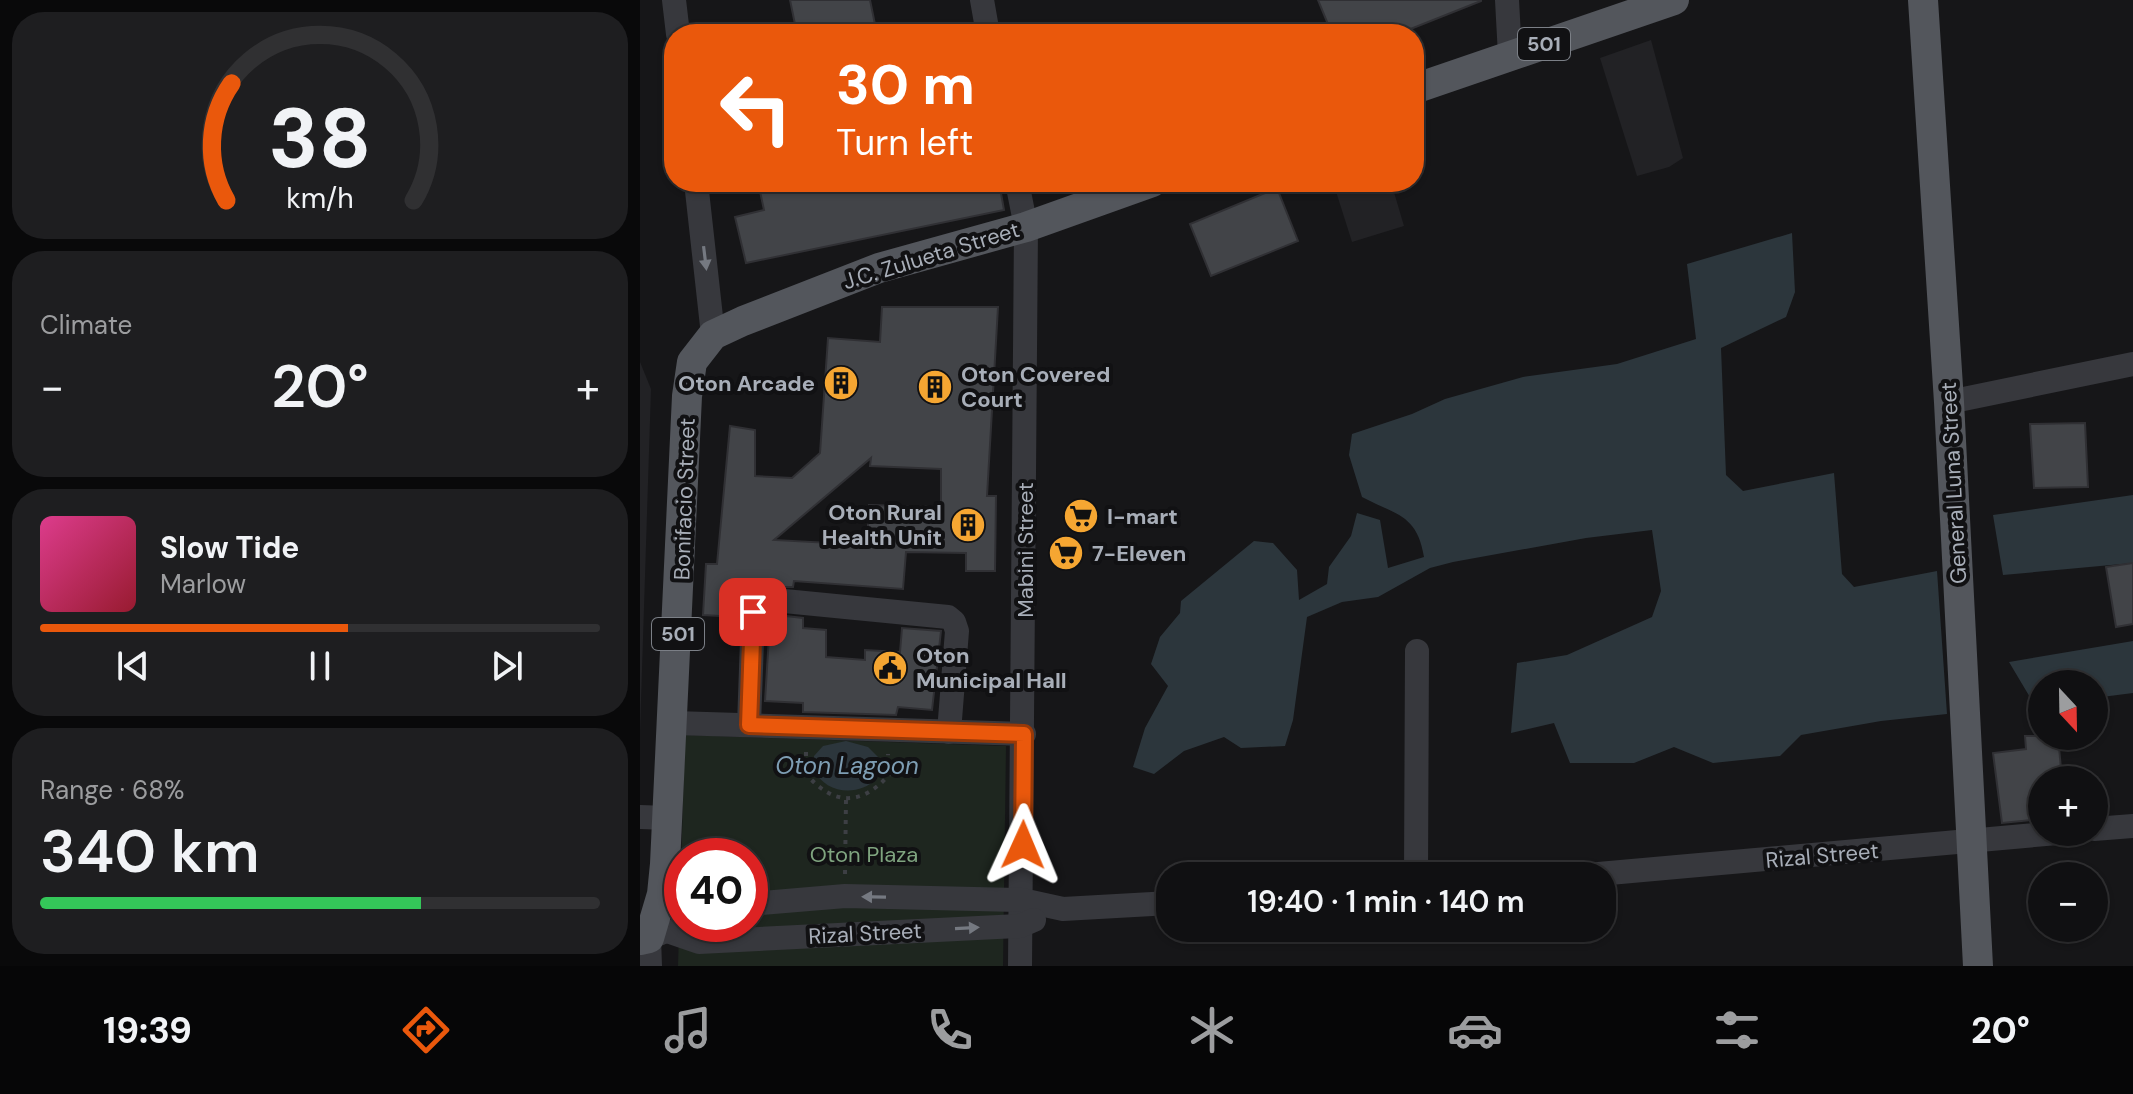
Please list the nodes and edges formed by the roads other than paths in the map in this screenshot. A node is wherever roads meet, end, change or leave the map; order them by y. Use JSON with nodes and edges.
{"nodes":[{"id":1,"x":674,"y":0,"type":"edge"},
{"id":2,"x":982,"y":0,"type":"edge"},
{"id":3,"x":1507,"y":0,"type":"edge"},
{"id":4,"x":1923,"y":0,"type":"edge"},
{"id":5,"x":1658,"y":3,"type":"edge"},
{"id":6,"x":677,"y":24,"type":"edge"},
{"id":7,"x":986,"y":24,"type":"edge"},
{"id":8,"x":1510,"y":55,"type":"junction"},
{"id":9,"x":1424,"y":85,"type":"edge"},
{"id":10,"x":697,"y":192,"type":"edge"},
{"id":11,"x":1019,"y":192,"type":"edge"},
{"id":12,"x":1124,"y":192,"type":"edge"},
{"id":13,"x":1026,"y":227,"type":"junction"},
{"id":14,"x":713,"y":335,"type":"junction"},
{"id":15,"x":2133,"y":364,"type":"edge"},
{"id":16,"x":1949,"y":402,"type":"junction"},
{"id":17,"x":1417,"y":651,"type":"dead end"},
{"id":18,"x":674,"y":723,"type":"junction"},
{"id":19,"x":749,"y":725,"type":"junction"},
{"id":20,"x":949,"y":732,"type":"junction"},
{"id":21,"x":1024,"y":734,"type":"junction"},
{"id":22,"x":654,"y":818,"type":"edge"},
{"id":23,"x":2133,"y":826,"type":"edge"},
{"id":24,"x":2108,"y":828,"type":"edge"},
{"id":25,"x":2028,"y":836,"type":"edge"},
{"id":26,"x":1970,"y":842,"type":"junction"},
{"id":27,"x":1416,"y":862,"type":"edge"},
{"id":28,"x":1616,"y":873,"type":"edge"},
{"id":29,"x":1022,"y":900,"type":"junction"},
{"id":30,"x":768,"y":902,"type":"edge"},
{"id":31,"x":1156,"y":904,"type":"edge"},
{"id":32,"x":1063,"y":909,"type":"junction"},
{"id":33,"x":1020,"y":926,"type":"junction"},
{"id":34,"x":658,"y":940,"type":"edge"},
{"id":35,"x":1020,"y":966,"type":"edge"},
{"id":36,"x":1978,"y":966,"type":"edge"}],
"edges":[{"from":1,"to":6,"type":"street"},
{"from":2,"to":7,"type":"street"},
{"from":3,"to":8,"type":"street"},
{"from":4,"to":16,"type":"main road","name":"General Luna Street"},
{"from":5,"to":8,"type":"main road","number":"501"},
{"from":8,"to":9,"type":"main road","number":"501"},
{"from":10,"to":14,"type":"street","one_way":true},
{"from":11,"to":13,"type":"street","name":"Mabini Street"},
{"from":12,"to":13,"type":"main road","name":"J.C. Zulueta Street"},
{"from":13,"to":14,"type":"main road","name":"J.C. Zulueta Street"},
{"from":13,"to":21,"type":"street","name":"Mabini Street"},
{"from":14,"to":18,"type":"main road","name":"Bonifacio Street","number":"501"},
{"from":15,"to":16,"type":"street"},
{"from":16,"to":26,"type":"main road","name":"General Luna Street"},
{"from":17,"to":27,"type":"street"},
{"from":18,"to":19,"type":"street"},
{"from":18,"to":22,"type":"main road","name":"Bonifacio Street","number":"501"},
{"from":19,"to":20,"type":"street"},
{"from":19,"to":20,"type":"street"},
{"from":20,"to":21,"type":"street"},
{"from":21,"to":29,"type":"street","name":"Mabini Street"},
{"from":22,"to":34,"type":"main road","name":"Bonifacio Street","number":"501"},
{"from":23,"to":24,"type":"street"},
{"from":25,"to":26,"type":"street","name":"Rizal Street"},
{"from":26,"to":28,"type":"street","name":"Rizal Street"},
{"from":26,"to":36,"type":"main road","name":"General Luna Street"},
{"from":29,"to":30,"type":"street","name":"Rizal Street","one_way":true},
{"from":29,"to":32,"type":"street","name":"Rizal Street"},
{"from":29,"to":33,"type":"street","name":"Mabini Street"},
{"from":31,"to":32,"type":"street","name":"Rizal Street"},
{"from":32,"to":33,"type":"street","name":"Rizal Street"},
{"from":34,"to":33,"type":"street","name":"Rizal Street","one_way":true},
{"from":33,"to":35,"type":"street","name":"Mabini Street"}]}
